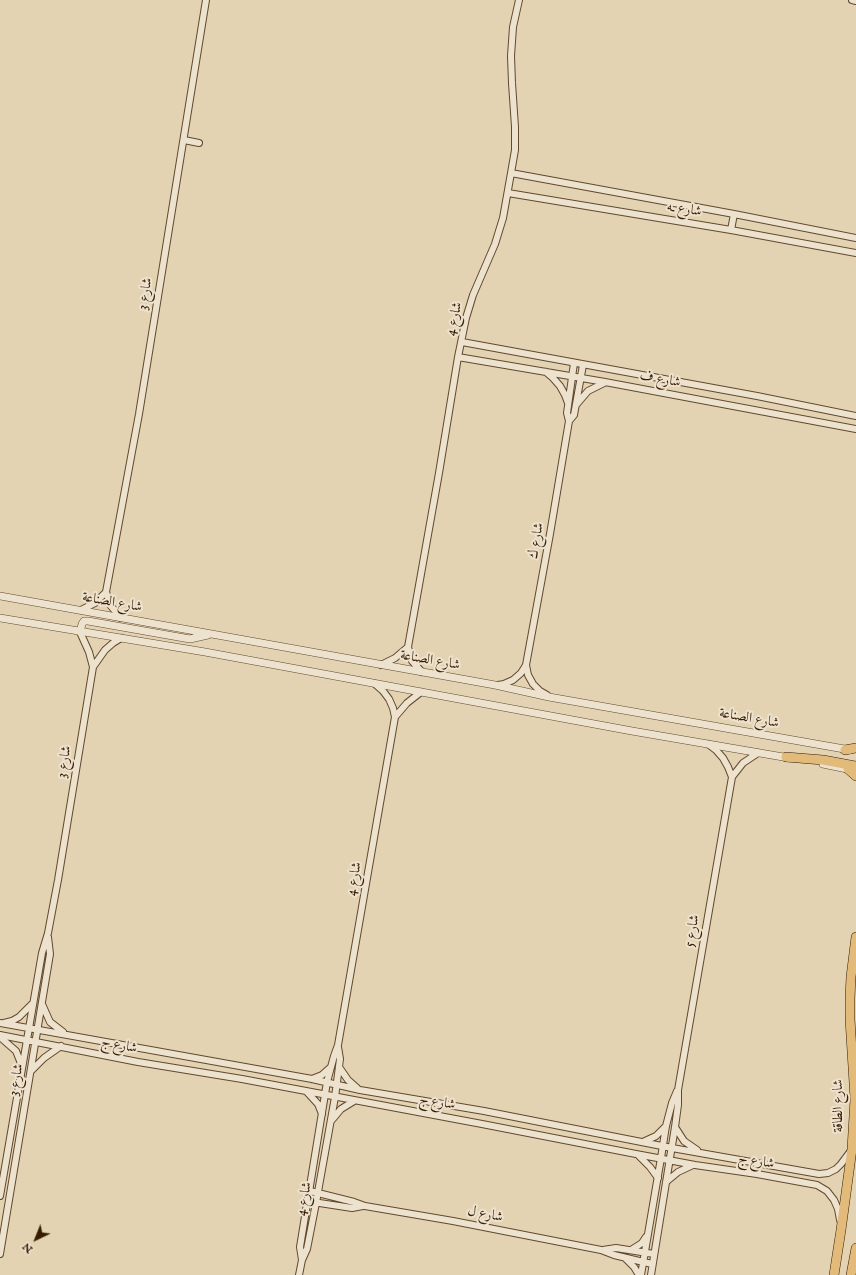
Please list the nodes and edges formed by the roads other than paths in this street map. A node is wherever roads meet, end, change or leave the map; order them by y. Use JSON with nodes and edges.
{"nodes":[{"id":1,"x":206,"y":0,"type":"edge"},
{"id":2,"x":518,"y":0,"type":"edge"},
{"id":3,"x":852,"y":0,"type":"edge"},
{"id":4,"x":856,"y":1,"type":"edge"},
{"id":5,"x":184,"y":140,"type":"junction"},
{"id":6,"x":199,"y":143,"type":"dead end"},
{"id":7,"x":511,"y":173,"type":"junction"},
{"id":8,"x":508,"y":193,"type":"junction"},
{"id":9,"x":734,"y":214,"type":"junction"},
{"id":10,"x":731,"y":230,"type":"junction"},
{"id":11,"x":856,"y":238,"type":"edge"},
{"id":12,"x":856,"y":253,"type":"edge"},
{"id":13,"x":462,"y":342,"type":"junction"},
{"id":14,"x":458,"y":357,"type":"junction"},
{"id":15,"x":574,"y":363,"type":"junction"},
{"id":16,"x":583,"y":365,"type":"junction"},
{"id":17,"x":545,"y":371,"type":"junction"},
{"id":18,"x":572,"y":377,"type":"junction"},
{"id":19,"x":580,"y":378,"type":"junction"},
{"id":20,"x":606,"y":382,"type":"junction"},
{"id":21,"x":757,"y":396,"type":"junction"},
{"id":22,"x":568,"y":406,"type":"junction"},
{"id":23,"x":576,"y":407,"type":"junction"},
{"id":24,"x":755,"y":410,"type":"junction"},
{"id":25,"x":856,"y":416,"type":"edge"},
{"id":26,"x":569,"y":421,"type":"junction"},
{"id":27,"x":856,"y":429,"type":"edge"},
{"id":28,"x":106,"y":592,"type":"junction"},
{"id":29,"x":0,"y":596,"type":"edge"},
{"id":30,"x":81,"y":610,"type":"junction"},
{"id":31,"x":0,"y":618,"type":"edge"},
{"id":32,"x":121,"y":618,"type":"junction"},
{"id":33,"x":80,"y":632,"type":"junction"},
{"id":34,"x":210,"y":634,"type":"junction"},
{"id":35,"x":122,"y":638,"type":"junction"},
{"id":36,"x":408,"y":647,"type":"junction"},
{"id":37,"x":381,"y":665,"type":"junction"},
{"id":38,"x":526,"y":665,"type":"junction"},
{"id":39,"x":93,"y":667,"type":"junction"},
{"id":40,"x":422,"y":673,"type":"junction"},
{"id":41,"x":375,"y":684,"type":"junction"},
{"id":42,"x":495,"y":685,"type":"junction"},
{"id":43,"x":422,"y":692,"type":"junction"},
{"id":44,"x":549,"y":697,"type":"junction"},
{"id":45,"x":395,"y":717,"type":"junction"},
{"id":46,"x":708,"y":744,"type":"junction"},
{"id":47,"x":856,"y":748,"type":"edge"},
{"id":48,"x":845,"y":750,"type":"junction"},
{"id":49,"x":856,"y":752,"type":"edge"},
{"id":50,"x":758,"y":753,"type":"junction"},
{"id":51,"x":786,"y":757,"type":"joint"},
{"id":52,"x":853,"y":769,"type":"edge"},
{"id":53,"x":856,"y":776,"type":"edge"},
{"id":54,"x":732,"y":777,"type":"junction"},
{"id":55,"x":48,"y":933,"type":"junction"},
{"id":56,"x":856,"y":937,"type":"edge"},
{"id":57,"x":42,"y":1002,"type":"junction"},
{"id":58,"x":33,"y":1003,"type":"junction"},
{"id":59,"x":853,"y":1019,"type":"edge"},
{"id":60,"x":1,"y":1023,"type":"edge"},
{"id":61,"x":29,"y":1028,"type":"junction"},
{"id":62,"x":37,"y":1030,"type":"junction"},
{"id":63,"x":68,"y":1035,"type":"junction"},
{"id":64,"x":0,"y":1036,"type":"edge"},
{"id":65,"x":27,"y":1040,"type":"junction"},
{"id":66,"x":36,"y":1041,"type":"junction"},
{"id":67,"x":61,"y":1046,"type":"junction"},
{"id":68,"x":338,"y":1046,"type":"junction"},
{"id":69,"x":331,"y":1067,"type":"junction"},
{"id":70,"x":339,"y":1067,"type":"junction"},
{"id":71,"x":22,"y":1068,"type":"junction"},
{"id":72,"x":30,"y":1073,"type":"junction"},
{"id":73,"x":312,"y":1079,"type":"junction"},
{"id":74,"x":327,"y":1082,"type":"junction"},
{"id":75,"x":337,"y":1084,"type":"junction"},
{"id":76,"x":360,"y":1090,"type":"junction"},
{"id":77,"x":678,"y":1090,"type":"junction"},
{"id":78,"x":306,"y":1091,"type":"junction"},
{"id":79,"x":326,"y":1096,"type":"junction"},
{"id":80,"x":335,"y":1097,"type":"junction"},
{"id":81,"x":355,"y":1101,"type":"junction"},
{"id":82,"x":484,"y":1111,"type":"junction"},
{"id":83,"x":322,"y":1118,"type":"junction"},
{"id":84,"x":330,"y":1122,"type":"junction"},
{"id":85,"x":482,"y":1124,"type":"junction"},
{"id":86,"x":666,"y":1126,"type":"junction"},
{"id":87,"x":676,"y":1127,"type":"junction"},
{"id":88,"x":570,"y":1128,"type":"junction"},
{"id":89,"x":567,"y":1141,"type":"junction"},
{"id":90,"x":643,"y":1142,"type":"junction"},
{"id":91,"x":663,"y":1146,"type":"junction"},
{"id":92,"x":672,"y":1148,"type":"junction"},
{"id":93,"x":852,"y":1149,"type":"junction"},
{"id":94,"x":702,"y":1153,"type":"junction"},
{"id":95,"x":636,"y":1154,"type":"junction"},
{"id":96,"x":661,"y":1158,"type":"junction"},
{"id":97,"x":670,"y":1160,"type":"junction"},
{"id":98,"x":758,"y":1163,"type":"junction"},
{"id":99,"x":695,"y":1165,"type":"junction"},
{"id":100,"x":757,"y":1174,"type":"junction"},
{"id":101,"x":658,"y":1178,"type":"junction"},
{"id":102,"x":666,"y":1182,"type":"junction"},
{"id":103,"x":310,"y":1191,"type":"junction"},
{"id":104,"x":318,"y":1193,"type":"junction"},
{"id":105,"x":0,"y":1196,"type":"edge"},
{"id":106,"x":308,"y":1201,"type":"junction"},
{"id":107,"x":316,"y":1203,"type":"junction"},
{"id":108,"x":365,"y":1206,"type":"junction"},
{"id":109,"x":841,"y":1230,"type":"junction"},
{"id":110,"x":648,"y":1231,"type":"junction"},
{"id":111,"x":856,"y":1248,"type":"edge"},
{"id":112,"x":602,"y":1250,"type":"junction"},
{"id":113,"x":630,"y":1250,"type":"junction"},
{"id":114,"x":644,"y":1252,"type":"junction"},
{"id":115,"x":0,"y":1254,"type":"edge"},
{"id":116,"x":654,"y":1254,"type":"junction"},
{"id":117,"x":624,"y":1258,"type":"junction"},
{"id":118,"x":302,"y":1260,"type":"junction"},
{"id":119,"x":643,"y":1262,"type":"junction"},
{"id":120,"x":652,"y":1264,"type":"junction"},
{"id":121,"x":299,"y":1275,"type":"edge"},
{"id":122,"x":640,"y":1275,"type":"edge"},
{"id":123,"x":651,"y":1275,"type":"edge"},
{"id":124,"x":834,"y":1275,"type":"edge"},
{"id":125,"x":851,"y":1275,"type":"edge"}],
"edges":[{"from":1,"to":5,"type":"street","name":"شارع 3"},
{"from":2,"to":7,"type":"street","name":"شارع 4"},
{"from":3,"to":4,"type":"street"},
{"from":5,"to":6,"type":"street"},
{"from":5,"to":28,"type":"street","name":"شارع 3"},
{"from":7,"to":8,"type":"street","name":"شارع 4"},
{"from":7,"to":9,"type":"street","name":"شارع ـه"},
{"from":8,"to":10,"type":"street","name":"شارع ـه"},
{"from":8,"to":13,"type":"street","name":"شارع 4"},
{"from":9,"to":10,"type":"street"},
{"from":9,"to":11,"type":"street","name":"شارع ـه"},
{"from":10,"to":12,"type":"street","name":"شارع ـه"},
{"from":13,"to":14,"type":"street","name":"شارع 4"},
{"from":13,"to":15,"type":"street","name":"شارع ف"},
{"from":14,"to":17,"type":"street","name":"شارع ف"},
{"from":14,"to":36,"type":"street","name":"شارع 4"},
{"from":15,"to":16,"type":"street","name":"شارع ف"},
{"from":15,"to":18,"type":"street","name":"شارع ك"},
{"from":16,"to":19,"type":"street","name":"شارع ك"},
{"from":16,"to":21,"type":"street","name":"شارع ف"},
{"from":17,"to":18,"type":"street","name":"شارع ف"},
{"from":17,"to":22,"type":"street"},
{"from":18,"to":19,"type":"street","name":"شارع ف"},
{"from":18,"to":22,"type":"street","name":"شارع ك"},
{"from":19,"to":20,"type":"street","name":"شارع ف"},
{"from":19,"to":23,"type":"street","name":"شارع ك"},
{"from":20,"to":23,"type":"street"},
{"from":20,"to":24,"type":"street","name":"شارع ف"},
{"from":21,"to":24,"type":"street"},
{"from":21,"to":25,"type":"street","name":"شارع ف"},
{"from":22,"to":26,"type":"street","name":"شارع ك"},
{"from":23,"to":26,"type":"street","name":"شارع ك"},
{"from":24,"to":27,"type":"street","name":"شارع ف"},
{"from":26,"to":38,"type":"street","name":"شارع ك"},
{"from":28,"to":30,"type":"street"},
{"from":28,"to":32,"type":"street"},
{"from":29,"to":30,"type":"street","name":"شارع الصناعة"},
{"from":30,"to":32,"type":"street","name":"شارع الصناعة"},
{"from":31,"to":33,"type":"street"},
{"from":32,"to":34,"type":"street","name":"شارع الصناعة"},
{"from":33,"to":34,"type":"street"},
{"from":33,"to":35,"type":"street"},
{"from":33,"to":39,"type":"street","name":"شارع 3"},
{"from":34,"to":37,"type":"street","name":"شارع الصناعة"},
{"from":35,"to":39,"type":"street","name":"شارع 3"},
{"from":35,"to":41,"type":"street"},
{"from":36,"to":37,"type":"street"},
{"from":36,"to":40,"type":"street"},
{"from":37,"to":40,"type":"street","name":"شارع الصناعة"},
{"from":38,"to":42,"type":"street"},
{"from":38,"to":44,"type":"street"},
{"from":39,"to":55,"type":"street","name":"شارع 3"},
{"from":40,"to":42,"type":"street","name":"شارع الصناعة"},
{"from":41,"to":43,"type":"street"},
{"from":41,"to":45,"type":"street","name":"شارع 4"},
{"from":42,"to":44,"type":"street","name":"شارع الصناعة"},
{"from":43,"to":45,"type":"street"},
{"from":43,"to":46,"type":"street"},
{"from":44,"to":48,"type":"street","name":"شارع الصناعة"},
{"from":45,"to":68,"type":"street","name":"شارع 4"},
{"from":46,"to":50,"type":"street"},
{"from":46,"to":54,"type":"street"},
{"from":47,"to":48,"type":"main road"},
{"from":48,"to":49,"type":"street","name":"شارع الصناعة"},
{"from":50,"to":51,"type":"street"},
{"from":50,"to":54,"type":"street"},
{"from":51,"to":52,"type":"main road"},
{"from":52,"to":53,"type":"main road"},
{"from":54,"to":77,"type":"street","name":"شارع 5"},
{"from":55,"to":57,"type":"street","name":"شارع 3"},
{"from":55,"to":58,"type":"street","name":"شارع 3"},
{"from":56,"to":59,"type":"main road","name":"شارع الطاقة"},
{"from":57,"to":62,"type":"street","name":"شارع 3"},
{"from":57,"to":63,"type":"street"},
{"from":58,"to":60,"type":"street"},
{"from":58,"to":61,"type":"street","name":"شارع 3"},
{"from":59,"to":93,"type":"main road","name":"شارع الطاقة"},
{"from":60,"to":61,"type":"street","name":"شارع ج"},
{"from":61,"to":62,"type":"street","name":"شارع ج"},
{"from":61,"to":65,"type":"street","name":"شارع 3"},
{"from":62,"to":63,"type":"street","name":"شارع ج"},
{"from":62,"to":66,"type":"street","name":"شارع 3"},
{"from":63,"to":73,"type":"street","name":"شارع ج"},
{"from":64,"to":65,"type":"street","name":"شارع ج"},
{"from":64,"to":71,"type":"street"},
{"from":65,"to":66,"type":"street","name":"شارع ج"},
{"from":65,"to":71,"type":"street","name":"شارع 3"},
{"from":66,"to":67,"type":"street","name":"شارع ج"},
{"from":66,"to":72,"type":"street","name":"شارع 3"},
{"from":67,"to":72,"type":"street"},
{"from":67,"to":78,"type":"street","name":"شارع ج"},
{"from":68,"to":69,"type":"street","name":"شارع 4"},
{"from":68,"to":70,"type":"street","name":"شارع 4"},
{"from":69,"to":73,"type":"street"},
{"from":69,"to":74,"type":"street","name":"شارع 4"},
{"from":70,"to":75,"type":"street","name":"شارع 4"},
{"from":70,"to":76,"type":"street"},
{"from":71,"to":105,"type":"street","name":"شارع 3"},
{"from":72,"to":115,"type":"street","name":"شارع 3"},
{"from":73,"to":74,"type":"street","name":"شارع ج"},
{"from":74,"to":75,"type":"street","name":"شارع ج"},
{"from":74,"to":79,"type":"street","name":"شارع 4"},
{"from":75,"to":76,"type":"street","name":"شارع ج"},
{"from":75,"to":80,"type":"street","name":"شارع 4"},
{"from":76,"to":82,"type":"street","name":"شارع ج"},
{"from":77,"to":86,"type":"street","name":"شارع 5"},
{"from":77,"to":87,"type":"street","name":"شارع 5"},
{"from":78,"to":79,"type":"street","name":"شارع ج"},
{"from":78,"to":83,"type":"street"},
{"from":79,"to":80,"type":"street","name":"شارع ج"},
{"from":79,"to":83,"type":"street","name":"شارع 4"},
{"from":80,"to":81,"type":"street","name":"شارع ج"},
{"from":80,"to":84,"type":"street","name":"شارع 4"},
{"from":81,"to":84,"type":"street"},
{"from":81,"to":85,"type":"street","name":"شارع ج"},
{"from":82,"to":85,"type":"street"},
{"from":82,"to":88,"type":"street","name":"شارع ج"},
{"from":83,"to":103,"type":"street","name":"شارع 4"},
{"from":84,"to":104,"type":"street","name":"شارع 4"},
{"from":85,"to":89,"type":"street","name":"شارع ج"},
{"from":86,"to":90,"type":"street"},
{"from":86,"to":91,"type":"street","name":"شارع 5"},
{"from":87,"to":92,"type":"street","name":"شارع 5"},
{"from":87,"to":94,"type":"street"},
{"from":88,"to":89,"type":"street"},
{"from":88,"to":90,"type":"street","name":"شارع ج"},
{"from":89,"to":95,"type":"street","name":"شارع ج"},
{"from":90,"to":91,"type":"street","name":"شارع ج"},
{"from":91,"to":92,"type":"street","name":"شارع ج"},
{"from":91,"to":96,"type":"street","name":"شارع 5"},
{"from":92,"to":94,"type":"street","name":"شارع ج"},
{"from":92,"to":97,"type":"street","name":"شارع 5"},
{"from":93,"to":98,"type":"street","name":"شارع ج"},
{"from":93,"to":109,"type":"main road","name":"شارع الطاقة"},
{"from":94,"to":98,"type":"street","name":"شارع ج"},
{"from":95,"to":96,"type":"street","name":"شارع ج"},
{"from":95,"to":101,"type":"street"},
{"from":96,"to":97,"type":"street","name":"شارع ج"},
{"from":96,"to":101,"type":"street","name":"شارع 5"},
{"from":97,"to":99,"type":"street","name":"شارع ج"},
{"from":97,"to":102,"type":"street","name":"شارع 5"},
{"from":98,"to":100,"type":"street"},
{"from":99,"to":100,"type":"street","name":"شارع ج"},
{"from":99,"to":102,"type":"street"},
{"from":100,"to":109,"type":"street","name":"شارع ج"},
{"from":101,"to":110,"type":"street","name":"شارع 5"},
{"from":102,"to":116,"type":"street","name":"شارع 5"},
{"from":103,"to":104,"type":"street","name":"شارع ل"},
{"from":103,"to":106,"type":"street","name":"شارع 4"},
{"from":104,"to":107,"type":"street","name":"شارع 4"},
{"from":104,"to":108,"type":"street","name":"شارع ل"},
{"from":106,"to":107,"type":"street","name":"شارع ل"},
{"from":106,"to":118,"type":"street","name":"شارع 4"},
{"from":107,"to":108,"type":"street","name":"شارع ل"},
{"from":107,"to":118,"type":"street","name":"شارع 4"},
{"from":108,"to":112,"type":"street","name":"شارع ل"},
{"from":109,"to":124,"type":"main road","name":"شارع الطاقة"},
{"from":110,"to":113,"type":"street"},
{"from":110,"to":114,"type":"street","name":"شارع 5"},
{"from":111,"to":125,"type":"main road"},
{"from":112,"to":113,"type":"street","name":"شارع ل"},
{"from":112,"to":117,"type":"street","name":"شارع ل"},
{"from":113,"to":114,"type":"street","name":"شارع ل"},
{"from":114,"to":116,"type":"street","name":"شارع ل"},
{"from":114,"to":119,"type":"street","name":"شارع 5"},
{"from":116,"to":120,"type":"street","name":"شارع 5"},
{"from":117,"to":119,"type":"street","name":"شارع ل"},
{"from":117,"to":122,"type":"street"},
{"from":118,"to":121,"type":"street","name":"شارع 4"},
{"from":119,"to":120,"type":"street","name":"شارع ل"},
{"from":119,"to":122,"type":"street","name":"شارع 5"},
{"from":120,"to":123,"type":"street","name":"شارع 5"}]}
